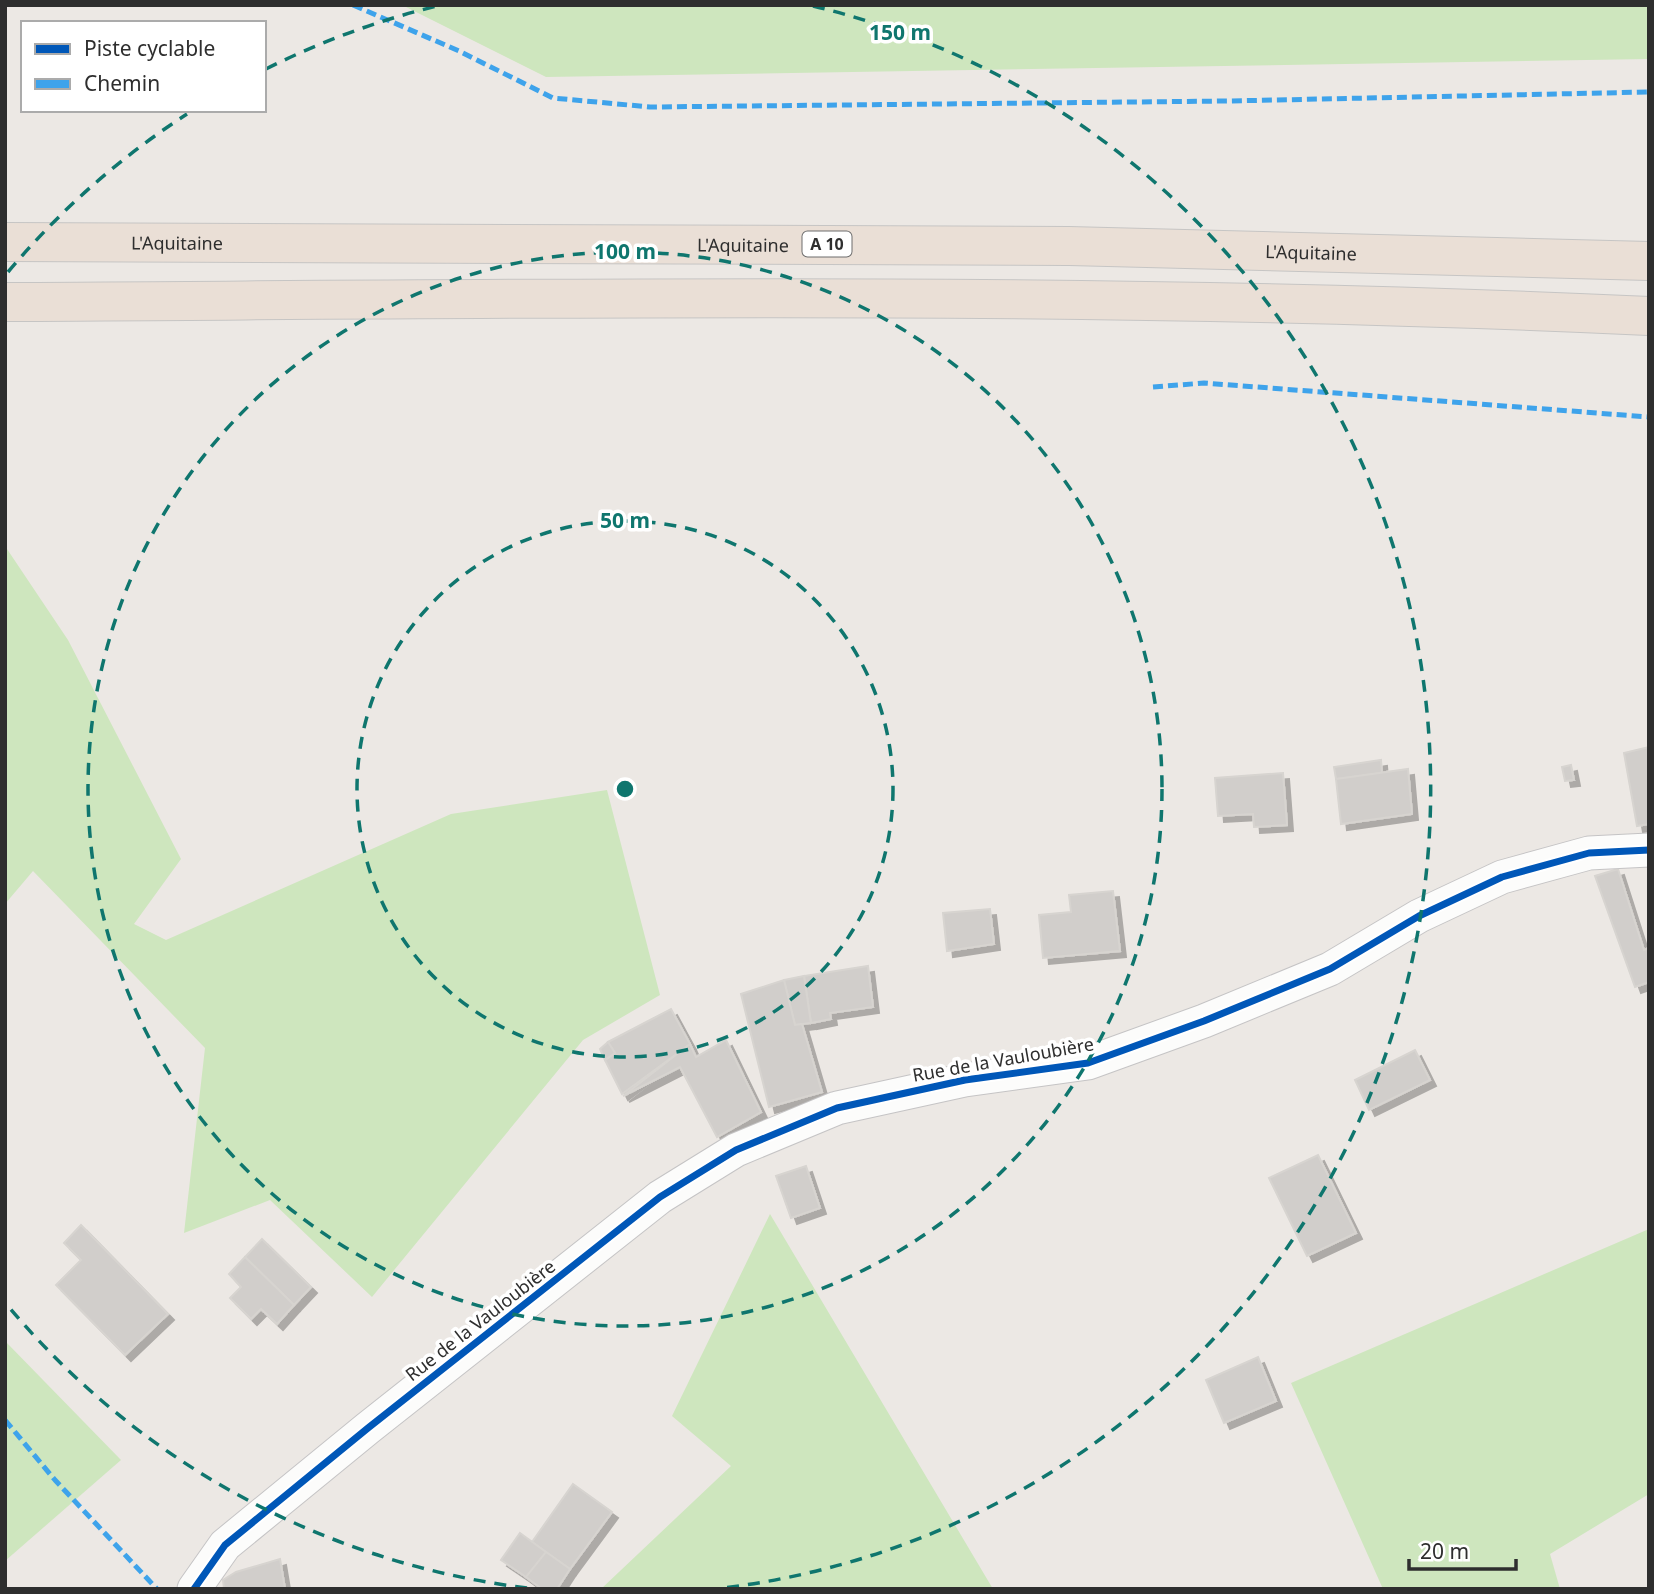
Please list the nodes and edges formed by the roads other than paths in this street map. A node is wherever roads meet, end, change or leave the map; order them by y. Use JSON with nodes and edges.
{"nodes":[{"id":1,"x":5,"y":242,"type":"edge"},
{"id":2,"x":1649,"y":261,"type":"edge"},
{"id":3,"x":5,"y":302,"type":"edge"},
{"id":4,"x":1649,"y":316,"type":"edge"},
{"id":5,"x":1649,"y":850,"type":"edge"},
{"id":6,"x":194,"y":1589,"type":"edge"}],
"edges":[{"from":1,"to":2,"type":"highway","name":"L'Aquitaine","number":"A 10"},
{"from":3,"to":4,"type":"highway"},
{"from":5,"to":6,"type":"street","name":"Rue de la Vauloubière"}]}
